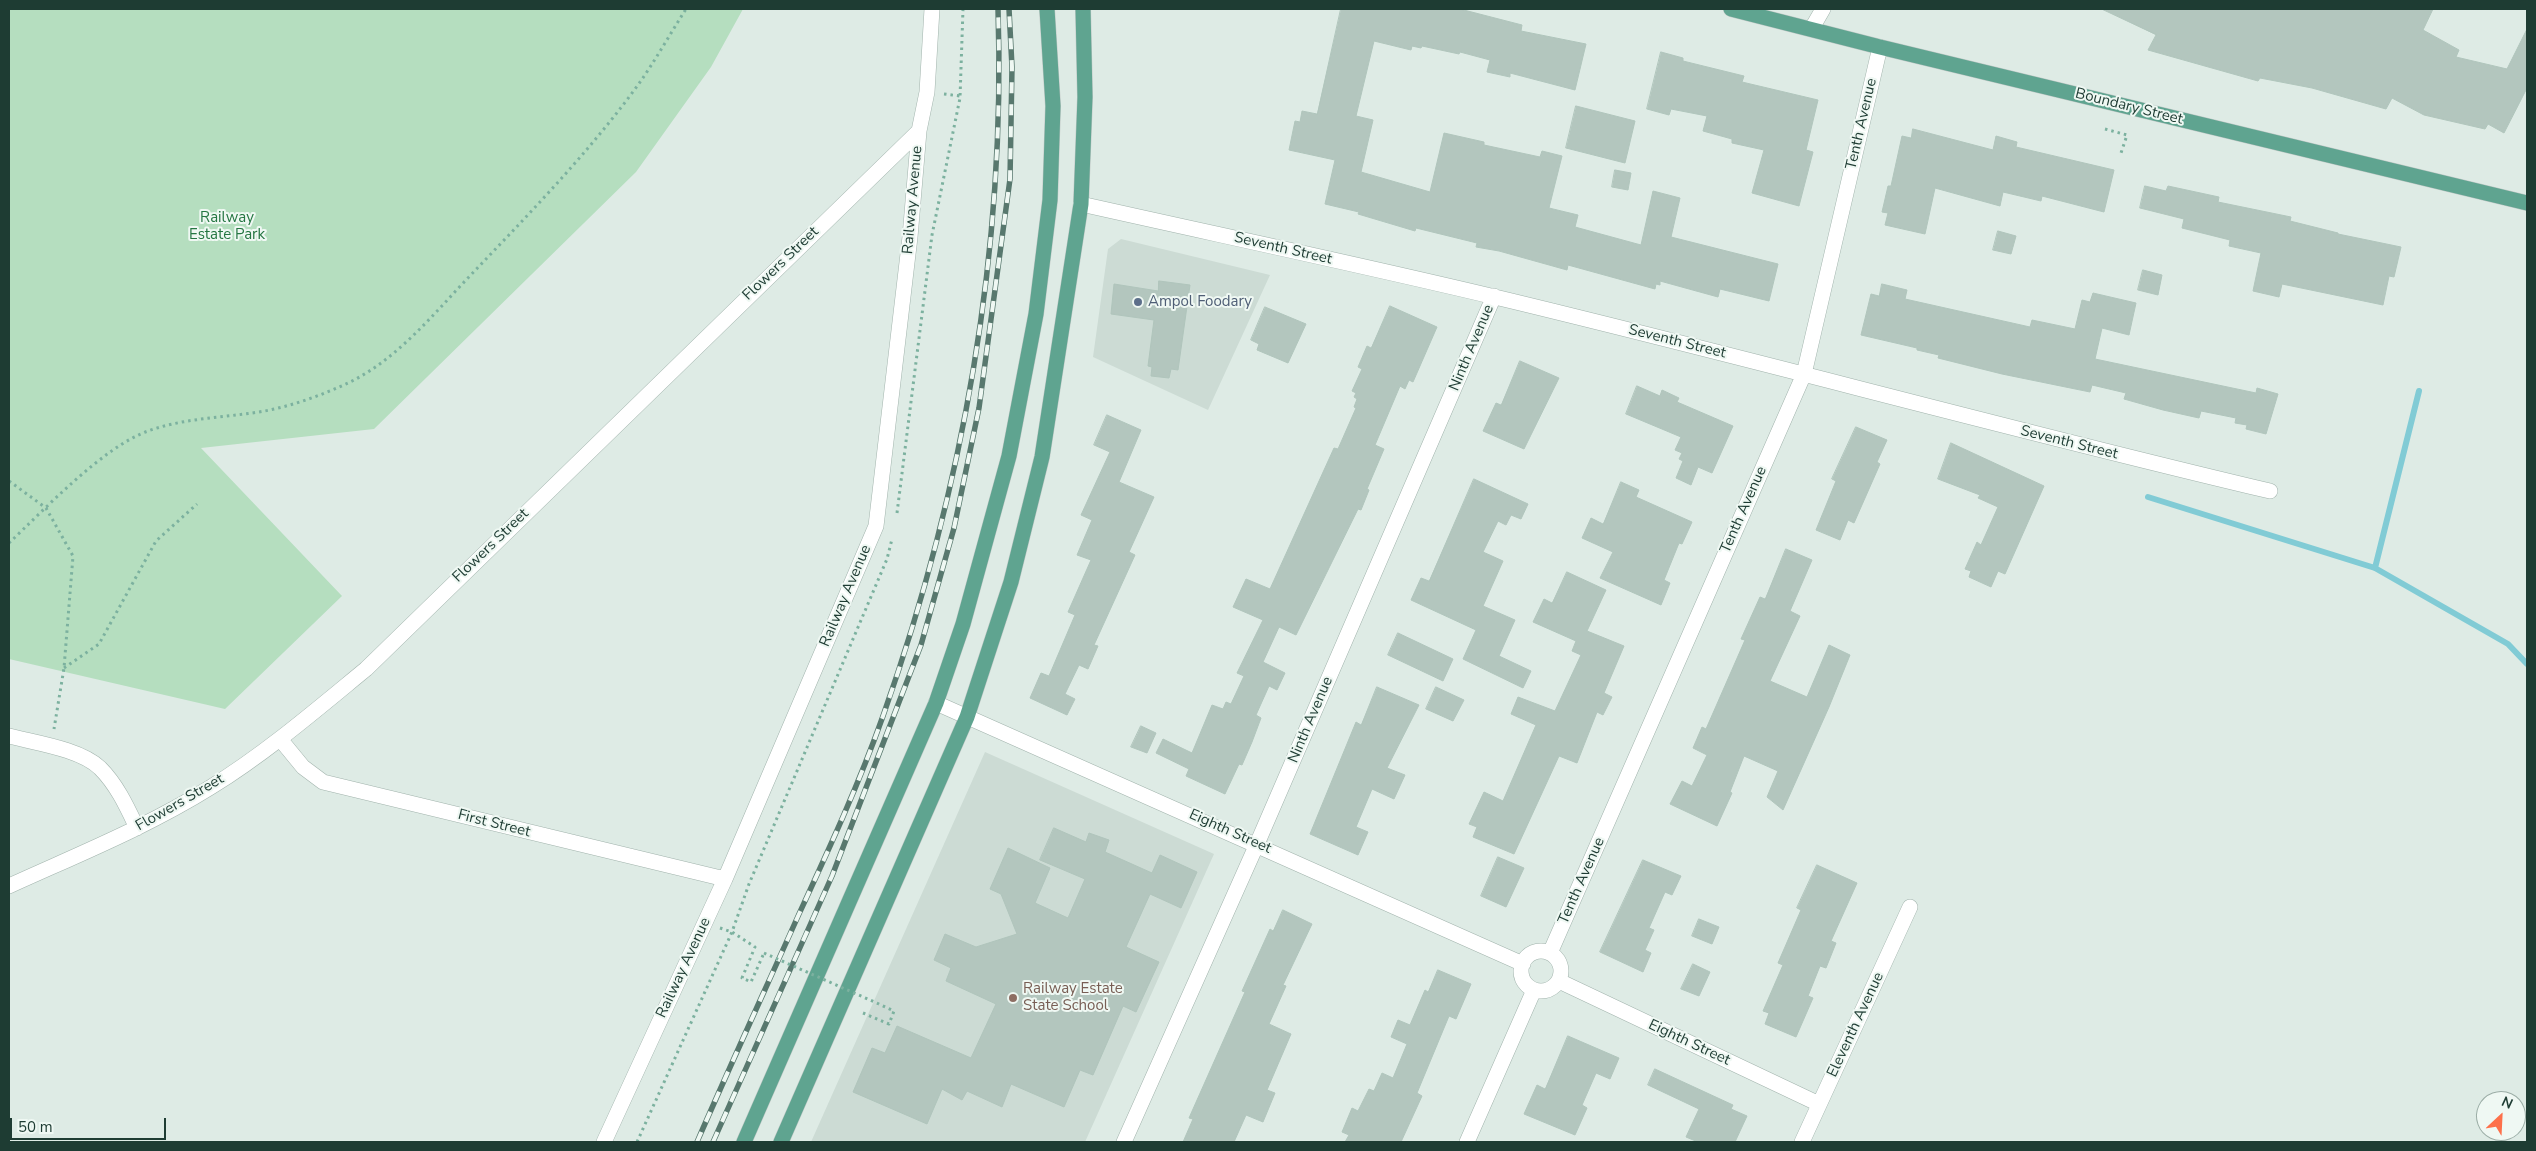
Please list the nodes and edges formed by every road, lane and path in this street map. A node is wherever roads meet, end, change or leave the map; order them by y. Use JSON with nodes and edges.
{"nodes":[{"id":1,"x":686,"y":9,"type":"edge"},
{"id":2,"x":932,"y":9,"type":"edge"},
{"id":3,"x":1047,"y":9,"type":"edge"},
{"id":4,"x":1083,"y":9,"type":"edge"},
{"id":5,"x":1730,"y":9,"type":"edge"},
{"id":6,"x":1823,"y":9,"type":"edge"},
{"id":7,"x":1812,"y":28,"type":"junction"},
{"id":8,"x":1880,"y":47,"type":"junction"},
{"id":9,"x":2105,"y":129,"type":"dead end"},
{"id":10,"x":919,"y":131,"type":"junction"},
{"id":11,"x":2121,"y":153,"type":"dead end"},
{"id":12,"x":1081,"y":204,"type":"junction"},
{"id":13,"x":2527,"y":204,"type":"edge"},
{"id":14,"x":1494,"y":296,"type":"junction"},
{"id":15,"x":1804,"y":374,"type":"junction"},
{"id":16,"x":9,"y":481,"type":"edge"},
{"id":17,"x":2270,"y":491,"type":"dead end"},
{"id":18,"x":197,"y":504,"type":"dead end"},
{"id":19,"x":46,"y":508,"type":"junction"},
{"id":20,"x":9,"y":543,"type":"edge"},
{"id":21,"x":64,"y":668,"type":"junction"},
{"id":22,"x":936,"y":704,"type":"junction"},
{"id":23,"x":967,"y":717,"type":"junction"},
{"id":24,"x":9,"y":736,"type":"edge"},
{"id":25,"x":280,"y":739,"type":"junction"},
{"id":26,"x":51,"y":747,"type":"junction"},
{"id":27,"x":137,"y":828,"type":"junction"},
{"id":28,"x":1257,"y":844,"type":"junction"},
{"id":29,"x":725,"y":879,"type":"junction"},
{"id":30,"x":9,"y":886,"type":"edge"},
{"id":31,"x":1910,"y":907,"type":"dead end"},
{"id":32,"x":705,"y":923,"type":"junction"},
{"id":33,"x":1550,"y":954,"type":"junction"},
{"id":34,"x":1523,"y":964,"type":"junction"},
{"id":35,"x":1559,"y":981,"type":"junction"},
{"id":36,"x":1534,"y":990,"type":"junction"},
{"id":37,"x":863,"y":1013,"type":"dead end"},
{"id":38,"x":1819,"y":1104,"type":"junction"},
{"id":39,"x":604,"y":1142,"type":"edge"},
{"id":40,"x":744,"y":1142,"type":"edge"},
{"id":41,"x":781,"y":1142,"type":"edge"},
{"id":42,"x":1124,"y":1142,"type":"edge"},
{"id":43,"x":1467,"y":1142,"type":"edge"},
{"id":44,"x":1802,"y":1142,"type":"edge"}],
"edges":[{"from":1,"to":19,"type":"path"},
{"from":2,"to":10,"type":"street","name":"Railway Avenue"},
{"from":3,"to":22,"type":"main road"},
{"from":4,"to":12,"type":"main road"},
{"from":5,"to":7,"type":"main road","name":"Boundary Street"},
{"from":6,"to":7,"type":"street"},
{"from":7,"to":8,"type":"main road","name":"Boundary Street"},
{"from":8,"to":13,"type":"main road","name":"Boundary Street"},
{"from":8,"to":15,"type":"street","name":"Tenth Avenue"},
{"from":9,"to":11,"type":"path"},
{"from":10,"to":25,"type":"street","name":"Flowers Street"},
{"from":10,"to":29,"type":"street","name":"Railway Avenue"},
{"from":12,"to":14,"type":"street","name":"Seventh Street"},
{"from":12,"to":23,"type":"main road"},
{"from":14,"to":15,"type":"street","name":"Seventh Street"},
{"from":14,"to":28,"type":"street","name":"Ninth Avenue"},
{"from":15,"to":17,"type":"street","name":"Seventh Street"},
{"from":15,"to":33,"type":"street","name":"Tenth Avenue"},
{"from":16,"to":19,"type":"path"},
{"from":18,"to":21,"type":"path"},
{"from":19,"to":20,"type":"path"},
{"from":19,"to":21,"type":"path"},
{"from":21,"to":26,"type":"path"},
{"from":22,"to":23,"type":"street","name":"Eighth Street"},
{"from":22,"to":40,"type":"main road"},
{"from":23,"to":28,"type":"street","name":"Eighth Street"},
{"from":23,"to":41,"type":"main road"},
{"from":24,"to":26,"type":"street"},
{"from":25,"to":27,"type":"street","name":"Flowers Street"},
{"from":25,"to":29,"type":"street","name":"First Street"},
{"from":26,"to":27,"type":"street"},
{"from":27,"to":30,"type":"street","name":"Flowers Street"},
{"from":28,"to":34,"type":"street","name":"Eighth Street"},
{"from":28,"to":42,"type":"street","name":"Ninth Avenue"},
{"from":29,"to":32,"type":"street","name":"Railway Avenue"},
{"from":31,"to":38,"type":"street","name":"Eleventh Avenue"},
{"from":32,"to":37,"type":"path","bridge":true},
{"from":32,"to":39,"type":"street","name":"Railway Avenue"},
{"from":33,"to":34,"type":"street"},
{"from":33,"to":35,"type":"street"},
{"from":34,"to":36,"type":"street"},
{"from":35,"to":36,"type":"street"},
{"from":35,"to":38,"type":"street","name":"Eighth Street"},
{"from":36,"to":43,"type":"street"},
{"from":38,"to":44,"type":"street","name":"Eleventh Avenue"}]}
